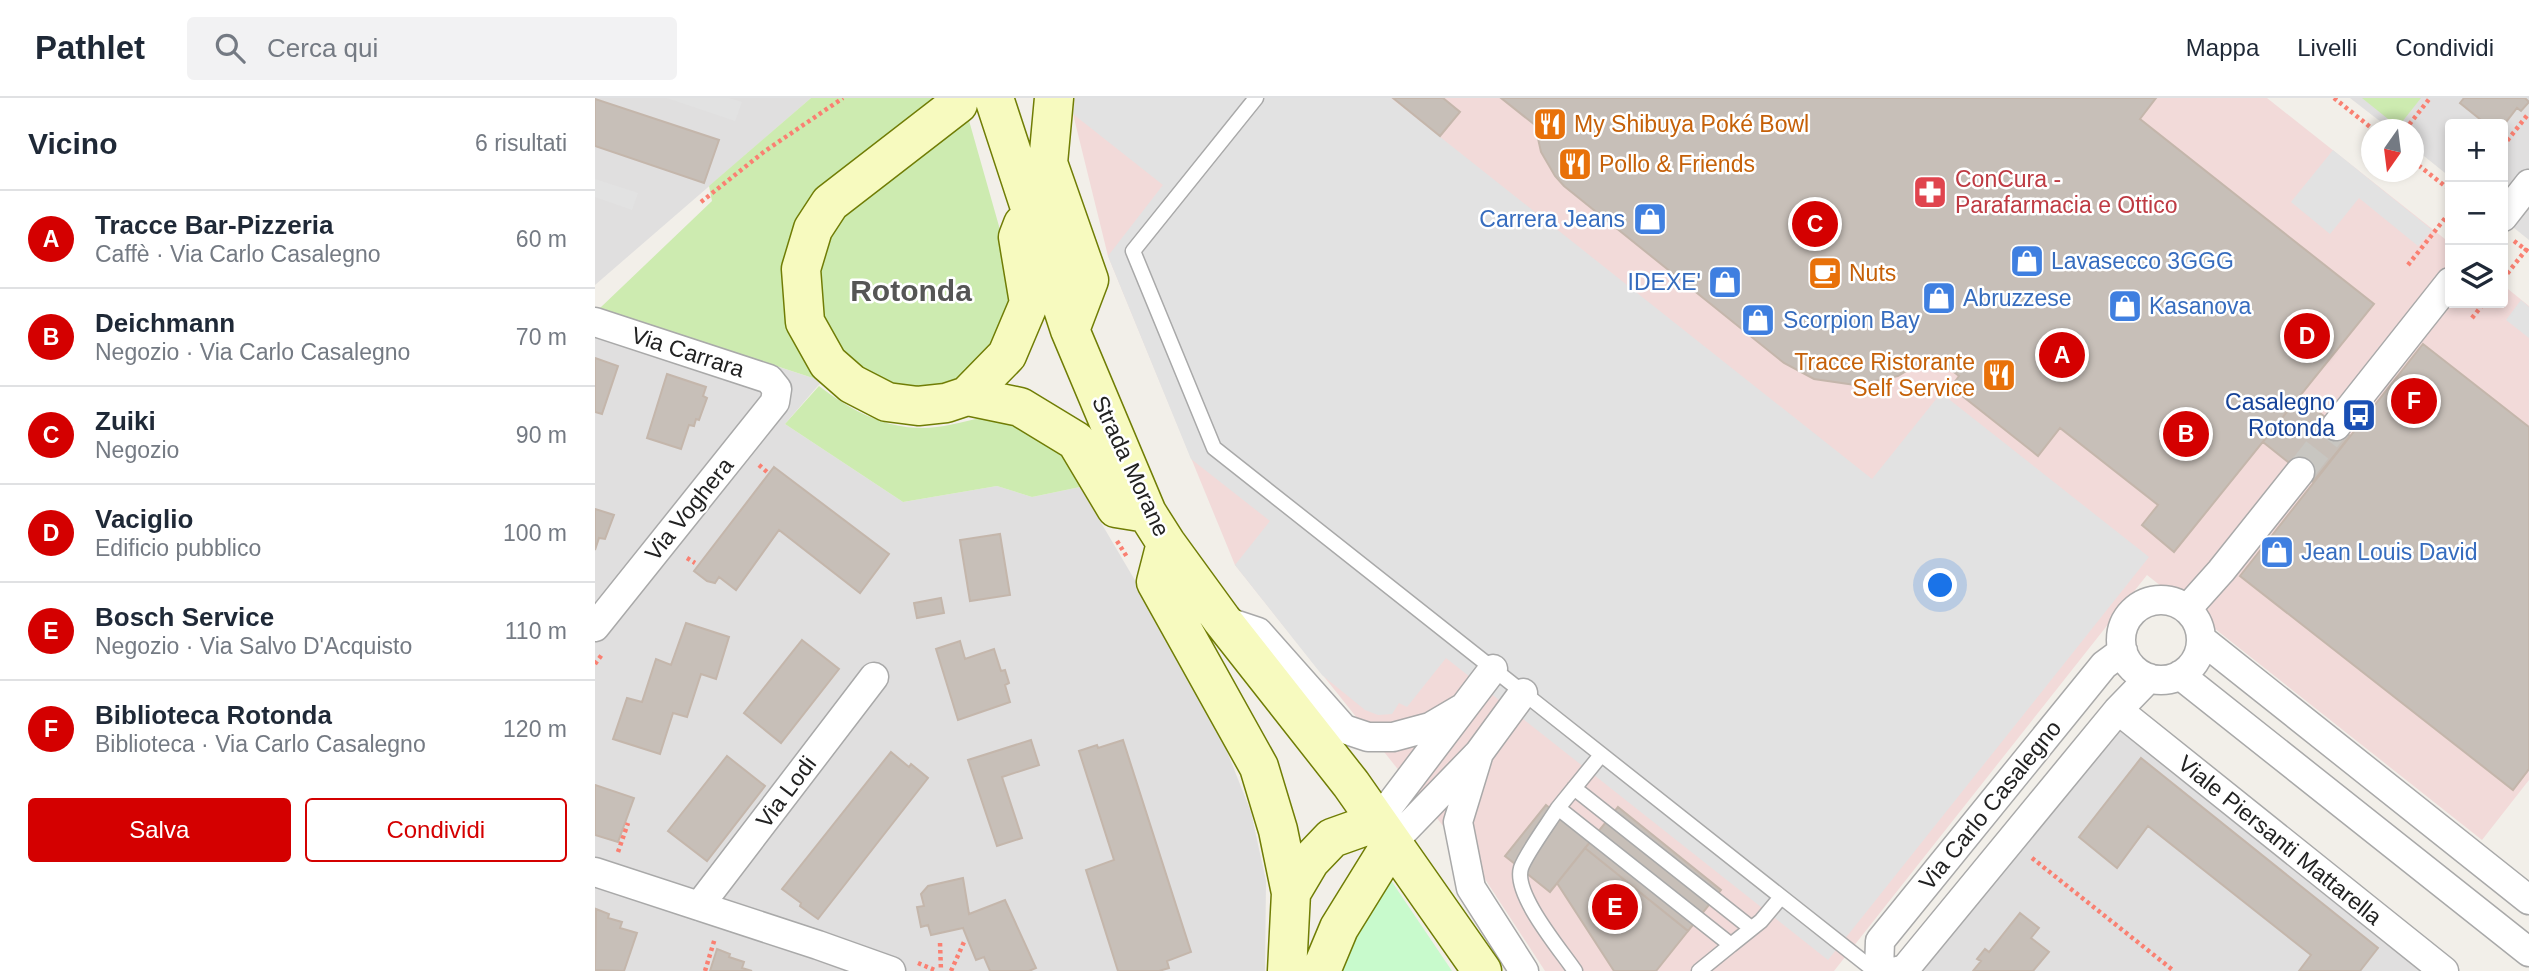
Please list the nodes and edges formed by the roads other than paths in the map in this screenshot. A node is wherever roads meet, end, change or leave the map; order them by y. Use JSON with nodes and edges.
{"nodes":[{"id":1,"x":1054,"y":98,"type":"edge"},
{"id":2,"x":1256,"y":98,"type":"edge"},
{"id":3,"x":976,"y":101,"type":"edge"},
{"id":4,"x":2529,"y":184,"type":"edge"},
{"id":5,"x":1029,"y":202,"type":"junction"},
{"id":6,"x":2508,"y":211,"type":"edge"},
{"id":7,"x":2445,"y":288,"type":"edge"},
{"id":8,"x":595,"y":322,"type":"edge"},
{"id":9,"x":1070,"y":330,"type":"junction"},
{"id":10,"x":777,"y":389,"type":"joint"},
{"id":11,"x":967,"y":396,"type":"junction"},
{"id":12,"x":2336,"y":426,"type":"tunnel mouth"},
{"id":13,"x":2300,"y":472,"type":"tunnel mouth"},
{"id":14,"x":1156,"y":528,"type":"junction"},
{"id":15,"x":2187,"y":609,"type":"junction"},
{"id":16,"x":600,"y":612,"type":"edge"},
{"id":17,"x":1222,"y":621,"type":"junction"},
{"id":18,"x":2201,"y":639,"type":"junction"},
{"id":19,"x":2123,"y":650,"type":"junction"},
{"id":20,"x":1493,"y":669,"type":"junction"},
{"id":21,"x":2180,"y":675,"type":"junction"},
{"id":22,"x":874,"y":677,"type":"dead end"},
{"id":23,"x":2149,"y":678,"type":"junction"},
{"id":24,"x":1523,"y":693,"type":"junction"},
{"id":25,"x":1464,"y":708,"type":"junction"},
{"id":26,"x":2118,"y":710,"type":"junction"},
{"id":27,"x":1479,"y":753,"type":"junction"},
{"id":28,"x":1601,"y":755,"type":"junction"},
{"id":29,"x":1574,"y":789,"type":"junction"},
{"id":30,"x":1558,"y":808,"type":"junction"},
{"id":31,"x":1384,"y":833,"type":"junction"},
{"id":32,"x":605,"y":866,"type":"edge"},
{"id":33,"x":2520,"y":892,"type":"edge"},
{"id":34,"x":1291,"y":893,"type":"junction"},
{"id":35,"x":1781,"y":897,"type":"junction"},
{"id":36,"x":699,"y":906,"type":"junction"},
{"id":37,"x":2484,"y":917,"type":"junction"},
{"id":38,"x":1751,"y":928,"type":"junction"},
{"id":39,"x":1731,"y":945,"type":"junction"},
{"id":40,"x":2529,"y":952,"type":"edge"},
{"id":41,"x":891,"y":971,"type":"edge"},
{"id":42,"x":1286,"y":971,"type":"edge"},
{"id":43,"x":1321,"y":971,"type":"edge"},
{"id":44,"x":1482,"y":971,"type":"edge"},
{"id":45,"x":1524,"y":971,"type":"edge"},
{"id":46,"x":1575,"y":971,"type":"edge"},
{"id":47,"x":1699,"y":971,"type":"edge"},
{"id":48,"x":1877,"y":971,"type":"edge"},
{"id":49,"x":1897,"y":971,"type":"edge"},
{"id":50,"x":2442,"y":971,"type":"edge"}],
"edges":[{"from":1,"to":9,"type":"street"},
{"from":2,"to":20,"type":"lane"},
{"from":3,"to":5,"type":"street","name":"Strada Morane"},
{"from":3,"to":11,"type":"street"},
{"from":4,"to":6,"type":"street"},
{"from":5,"to":9,"type":"street","name":"Strada Morane"},
{"from":5,"to":11,"type":"street"},
{"from":7,"to":12,"type":"street"},
{"from":8,"to":10,"type":"street","name":"Via Carrara"},
{"from":9,"to":14,"type":"street","name":"Strada Morane"},
{"from":10,"to":16,"type":"street","name":"Via Voghera"},
{"from":11,"to":14,"type":"street"},
{"from":13,"to":15,"type":"street"},
{"from":14,"to":17,"type":"street","name":"Strada Morane"},
{"from":14,"to":34,"type":"street"},
{"from":15,"to":18,"type":"street"},
{"from":15,"to":19,"type":"street"},
{"from":17,"to":25,"type":"street"},
{"from":17,"to":31,"type":"street","name":"Strada Morane"},
{"from":18,"to":21,"type":"street"},
{"from":18,"to":33,"type":"street"},
{"from":19,"to":23,"type":"street"},
{"from":19,"to":48,"type":"street","name":"Via Carlo Casalegno"},
{"from":20,"to":24,"type":"lane"},
{"from":20,"to":25,"type":"street"},
{"from":21,"to":23,"type":"street"},
{"from":21,"to":37,"type":"street"},
{"from":22,"to":36,"type":"street","name":"Via Lodi"},
{"from":23,"to":26,"type":"street","name":"Via Carlo Casalegno"},
{"from":24,"to":27,"type":"street"},
{"from":24,"to":28,"type":"lane"},
{"from":25,"to":31,"type":"street"},
{"from":26,"to":49,"type":"street","name":"Via Carlo Casalegno"},
{"from":26,"to":50,"type":"street","name":"Viale Piersanti Mattarella"},
{"from":27,"to":31,"type":"street"},
{"from":27,"to":45,"type":"street"},
{"from":28,"to":29,"type":"lane"},
{"from":28,"to":35,"type":"lane"},
{"from":29,"to":30,"type":"lane"},
{"from":29,"to":38,"type":"lane"},
{"from":30,"to":39,"type":"lane"},
{"from":30,"to":46,"type":"lane"},
{"from":31,"to":34,"type":"street"},
{"from":31,"to":43,"type":"street"},
{"from":31,"to":44,"type":"street","name":"Strada Morane"},
{"from":32,"to":36,"type":"street"},
{"from":33,"to":37,"type":"street"},
{"from":34,"to":42,"type":"street"},
{"from":35,"to":38,"type":"lane"},
{"from":35,"to":48,"type":"lane"},
{"from":36,"to":41,"type":"street"},
{"from":37,"to":40,"type":"street"},
{"from":38,"to":39,"type":"lane"},
{"from":39,"to":47,"type":"lane"}]}
